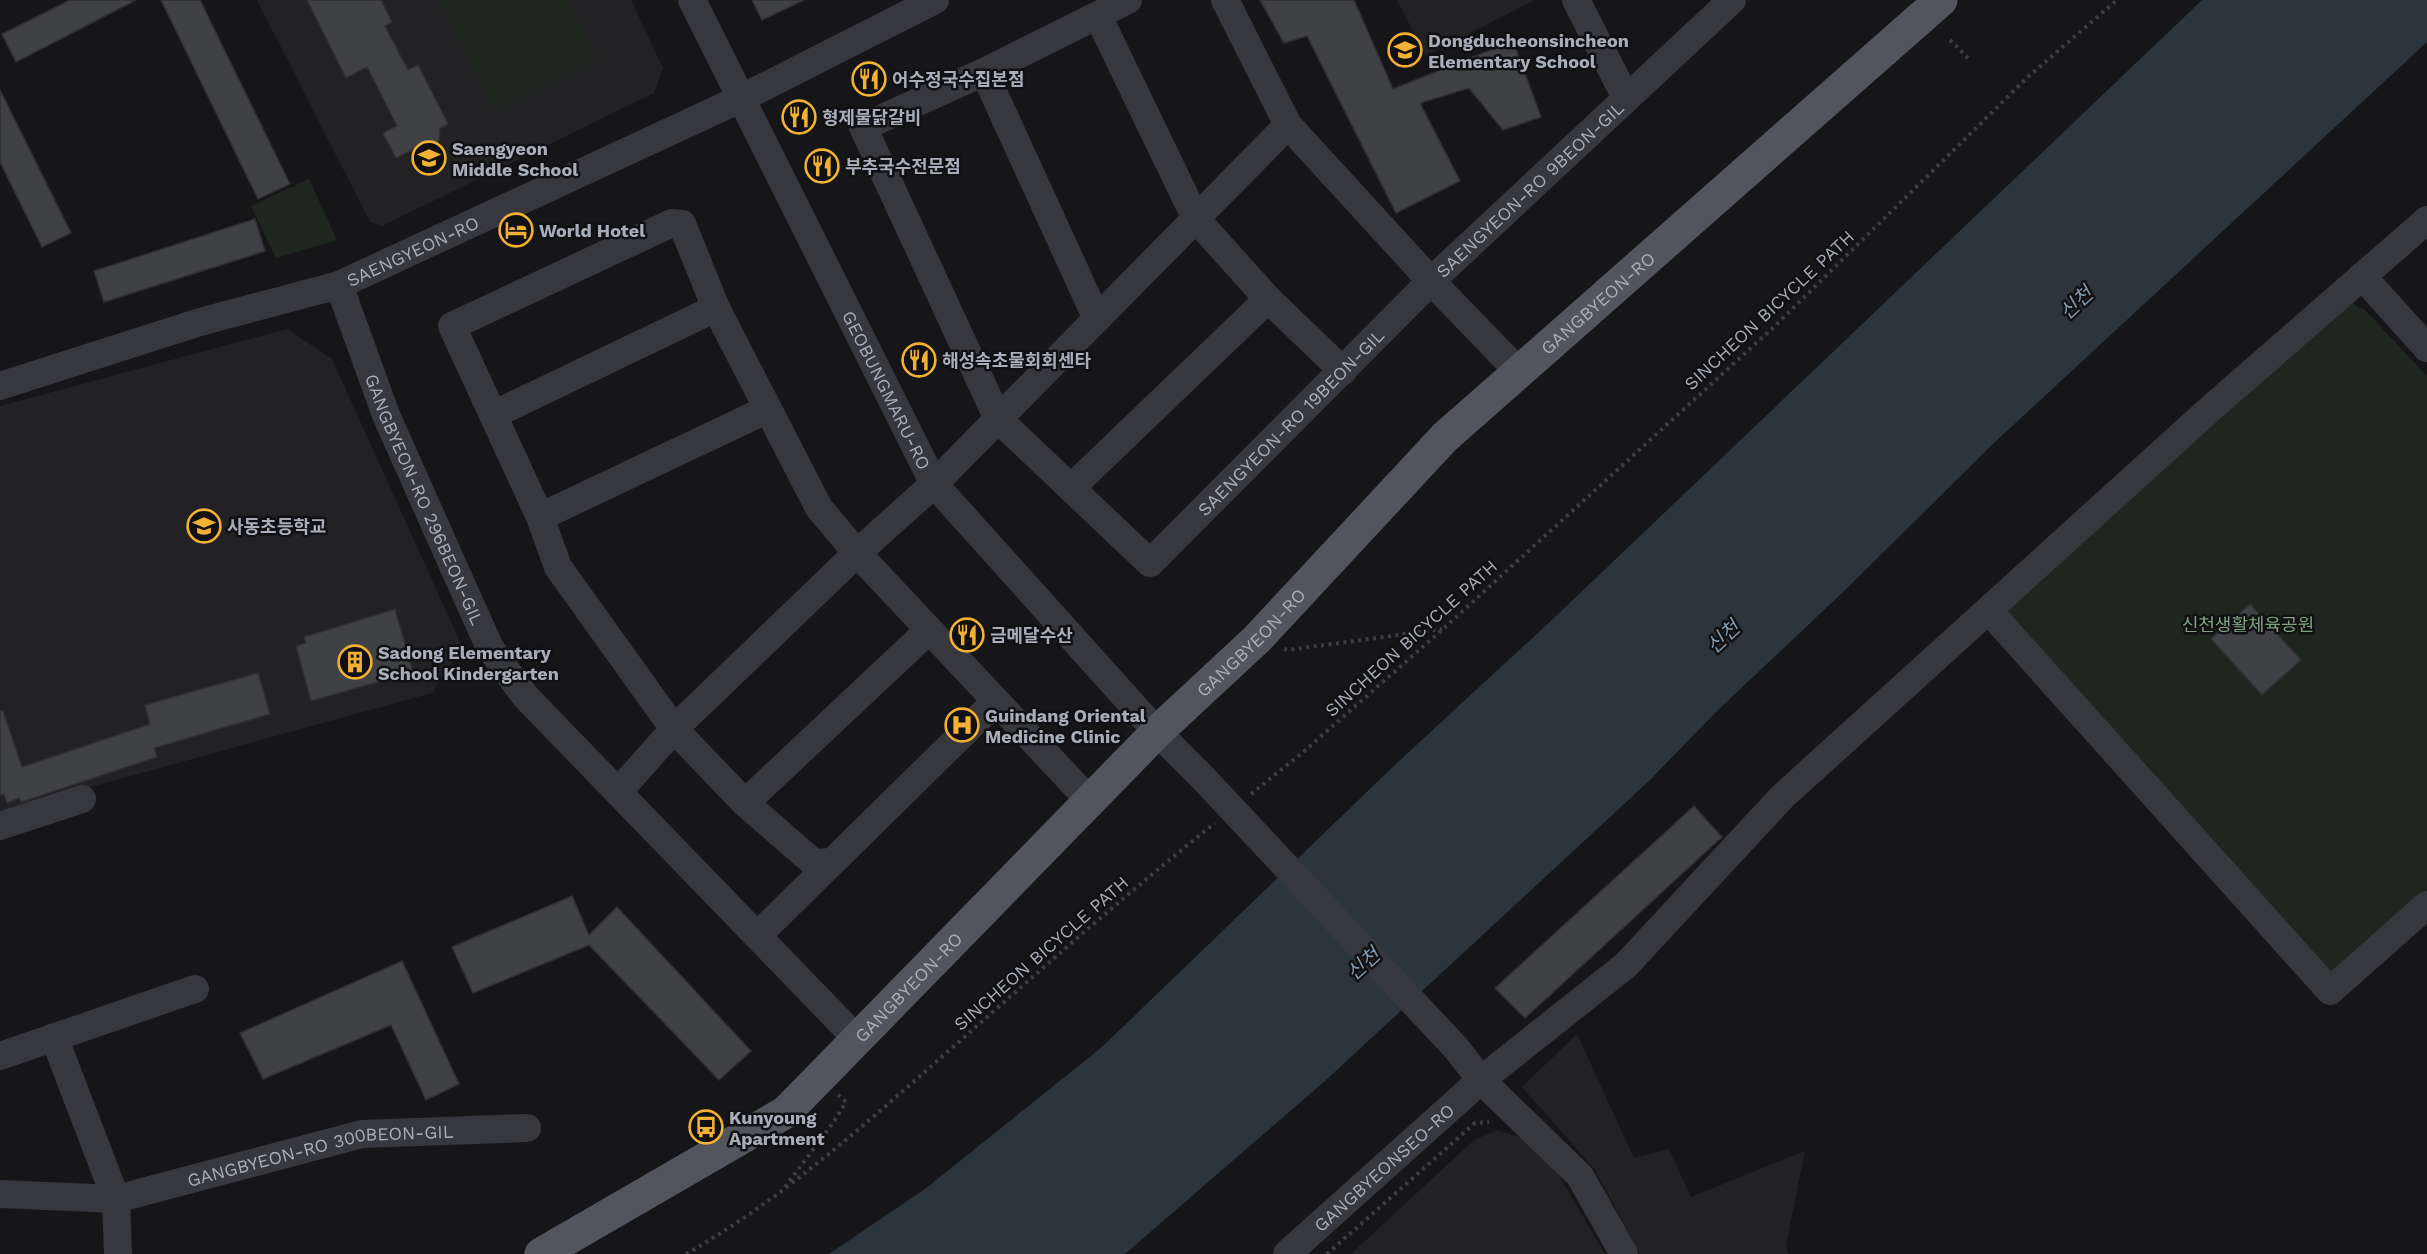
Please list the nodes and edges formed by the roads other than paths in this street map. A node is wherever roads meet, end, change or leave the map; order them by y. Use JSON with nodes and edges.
{"nodes":[{"id":1,"x":692,"y":0,"type":"edge"},
{"id":2,"x":935,"y":0,"type":"edge"},
{"id":3,"x":1128,"y":0,"type":"edge"},
{"id":4,"x":1225,"y":0,"type":"edge"},
{"id":5,"x":1576,"y":0,"type":"edge"},
{"id":6,"x":1732,"y":0,"type":"edge"},
{"id":7,"x":1941,"y":0,"type":"edge"},
{"id":8,"x":1098,"y":16,"type":"junction"},
{"id":9,"x":984,"y":72,"type":"junction"},
{"id":10,"x":1626,"y":98,"type":"junction"},
{"id":11,"x":740,"y":99,"type":"junction"},
{"id":12,"x":1288,"y":125,"type":"junction"},
{"id":13,"x":1196,"y":219,"type":"junction"},
{"id":14,"x":2427,"y":220,"type":"edge"},
{"id":15,"x":2362,"y":276,"type":"junction"},
{"id":16,"x":1431,"y":281,"type":"junction"},
{"id":17,"x":339,"y":285,"type":"junction"},
{"id":18,"x":1268,"y":299,"type":"junction"},
{"id":19,"x":716,"y":308,"type":"junction"},
{"id":20,"x":1097,"y":319,"type":"junction"},
{"id":21,"x":2427,"y":348,"type":"edge"},
{"id":22,"x":1343,"y":371,"type":"junction"},
{"id":23,"x":1519,"y":372,"type":"junction"},
{"id":24,"x":0,"y":386,"type":"edge"},
{"id":25,"x":768,"y":408,"type":"junction"},
{"id":26,"x":493,"y":415,"type":"junction"},
{"id":27,"x":998,"y":420,"type":"junction"},
{"id":28,"x":934,"y":484,"type":"junction"},
{"id":29,"x":1071,"y":488,"type":"junction"},
{"id":30,"x":540,"y":517,"type":"junction"},
{"id":31,"x":857,"y":553,"type":"junction"},
{"id":32,"x":1989,"y":611,"type":"junction"},
{"id":33,"x":929,"y":630,"type":"junction"},
{"id":34,"x":996,"y":701,"type":"junction"},
{"id":35,"x":674,"y":729,"type":"junction"},
{"id":36,"x":1157,"y":732,"type":"junction"},
{"id":37,"x":618,"y":792,"type":"junction"},
{"id":38,"x":82,"y":799,"type":"dead end"},
{"id":39,"x":1090,"y":801,"type":"junction"},
{"id":40,"x":745,"y":803,"type":"junction"},
{"id":41,"x":0,"y":826,"type":"edge"},
{"id":42,"x":832,"y":862,"type":"junction"},
{"id":43,"x":2427,"y":905,"type":"edge"},
{"id":44,"x":757,"y":936,"type":"junction"},
{"id":45,"x":195,"y":989,"type":"dead end"},
{"id":46,"x":54,"y":1037,"type":"junction"},
{"id":47,"x":857,"y":1039,"type":"junction"},
{"id":48,"x":0,"y":1056,"type":"edge"},
{"id":49,"x":1481,"y":1080,"type":"junction"},
{"id":50,"x":528,"y":1128,"type":"dead end"},
{"id":51,"x":0,"y":1194,"type":"edge"},
{"id":52,"x":116,"y":1199,"type":"junction"},
{"id":53,"x":118,"y":1254,"type":"edge"},
{"id":54,"x":541,"y":1254,"type":"edge"},
{"id":55,"x":1287,"y":1254,"type":"edge"},
{"id":56,"x":1624,"y":1254,"type":"edge"}],
"edges":[{"from":1,"to":11,"type":"street","name":"GEOBUNGMARU-RO"},
{"from":2,"to":11,"type":"street","name":"SAENGYEON-RO"},
{"from":3,"to":8,"type":"street"},
{"from":4,"to":12,"type":"street"},
{"from":5,"to":10,"type":"street","name":"SAENGYEON-RO 9BEON-GIL"},
{"from":6,"to":10,"type":"street","name":"SAENGYEON-RO 9BEON-GIL"},
{"from":7,"to":23,"type":"main road","name":"GANGBYEON-RO"},
{"from":8,"to":9,"type":"street"},
{"from":8,"to":13,"type":"street"},
{"from":9,"to":20,"type":"street"},
{"from":9,"to":27,"type":"street"},
{"from":10,"to":16,"type":"street","name":"SAENGYEON-RO 9BEON-GIL"},
{"from":11,"to":17,"type":"street","name":"SAENGYEON-RO"},
{"from":11,"to":28,"type":"street","name":"GEOBUNGMARU-RO"},
{"from":12,"to":13,"type":"street"},
{"from":12,"to":16,"type":"street"},
{"from":13,"to":18,"type":"street"},
{"from":13,"to":20,"type":"street"},
{"from":14,"to":15,"type":"street","name":"GANGBYEONSEO-RO"},
{"from":15,"to":21,"type":"street"},
{"from":15,"to":32,"type":"street","name":"GANGBYEONSEO-RO"},
{"from":16,"to":22,"type":"street","name":"SAENGYEON-RO 19BEON-GIL"},
{"from":16,"to":23,"type":"street"},
{"from":17,"to":24,"type":"street","name":"SAENGYEON-RO"},
{"from":17,"to":37,"type":"street","name":"GANGBYEON-RO 296BEON-GIL"},
{"from":18,"to":22,"type":"street"},
{"from":18,"to":29,"type":"street"},
{"from":19,"to":25,"type":"street"},
{"from":19,"to":26,"type":"street"},
{"from":19,"to":26,"type":"street"},
{"from":20,"to":27,"type":"street"},
{"from":22,"to":29,"type":"street","name":"SAENGYEON-RO 19BEON-GIL"},
{"from":23,"to":36,"type":"main road","name":"GANGBYEON-RO"},
{"from":25,"to":30,"type":"street"},
{"from":25,"to":31,"type":"street"},
{"from":26,"to":30,"type":"street"},
{"from":27,"to":28,"type":"street"},
{"from":27,"to":29,"type":"street"},
{"from":28,"to":31,"type":"street"},
{"from":28,"to":36,"type":"street","name":"GEOBUNGMARU-RO"},
{"from":30,"to":35,"type":"street"},
{"from":31,"to":33,"type":"street"},
{"from":31,"to":35,"type":"street"},
{"from":32,"to":43,"type":"street"},
{"from":32,"to":49,"type":"street","name":"GANGBYEONSEO-RO"},
{"from":33,"to":34,"type":"street"},
{"from":33,"to":40,"type":"street"},
{"from":34,"to":39,"type":"street"},
{"from":34,"to":42,"type":"street"},
{"from":35,"to":37,"type":"street"},
{"from":35,"to":40,"type":"street"},
{"from":36,"to":39,"type":"main road","name":"GANGBYEON-RO"},
{"from":36,"to":49,"type":"street","name":"GEOBUNGMARU-RO","bridge":true},
{"from":37,"to":44,"type":"street","name":"GANGBYEON-RO 296BEON-GIL"},
{"from":38,"to":41,"type":"street"},
{"from":39,"to":47,"type":"main road","name":"GANGBYEON-RO"},
{"from":40,"to":42,"type":"street"},
{"from":42,"to":44,"type":"street"},
{"from":44,"to":47,"type":"street","name":"GANGBYEON-RO 296BEON-GIL"},
{"from":45,"to":46,"type":"street"},
{"from":46,"to":48,"type":"street"},
{"from":46,"to":52,"type":"street"},
{"from":47,"to":54,"type":"main road","name":"GANGBYEON-RO"},
{"from":49,"to":55,"type":"street","name":"GANGBYEONSEO-RO"},
{"from":49,"to":56,"type":"street","name":"GEOBUNGMARU-RO"},
{"from":50,"to":52,"type":"street","name":"GANGBYEON-RO 300BEON-GIL"},
{"from":51,"to":52,"type":"street","name":"GANGBYEON-RO 300BEON-GIL"},
{"from":52,"to":53,"type":"street"}]}
